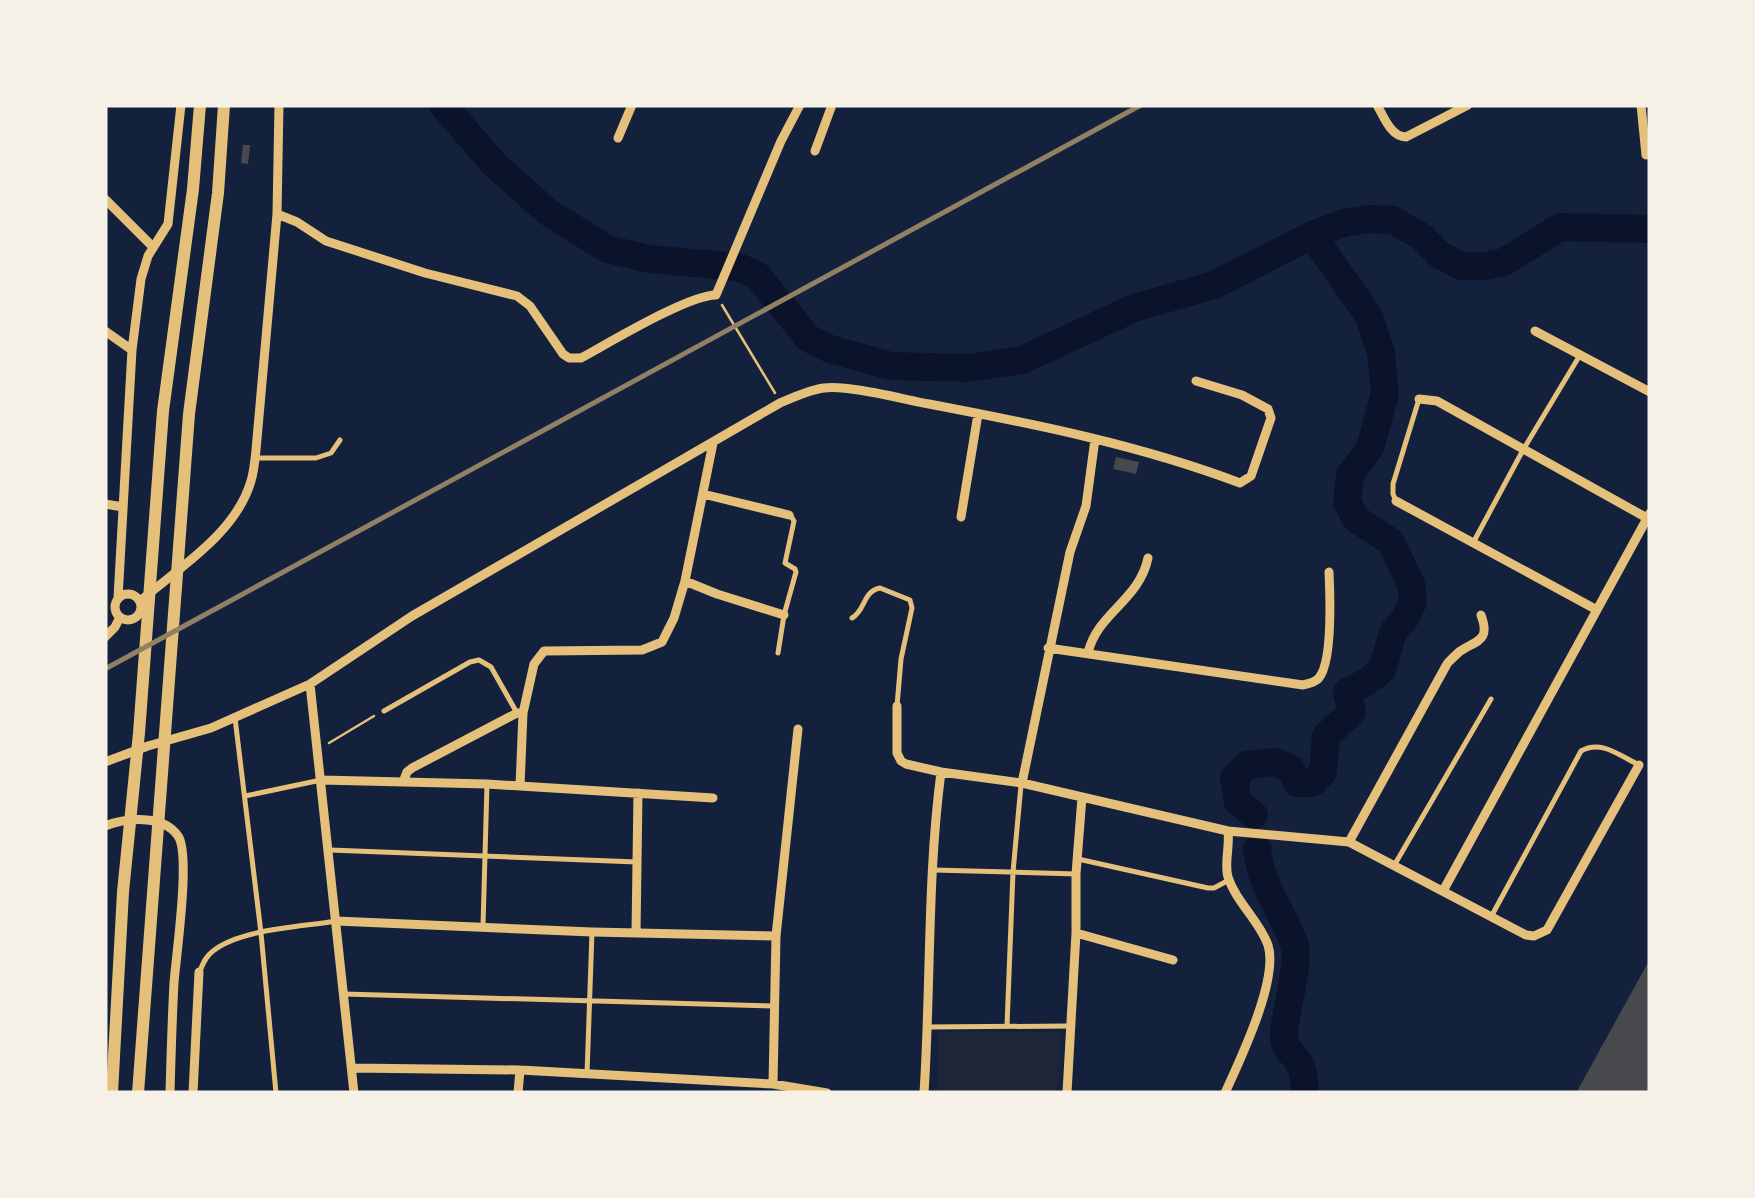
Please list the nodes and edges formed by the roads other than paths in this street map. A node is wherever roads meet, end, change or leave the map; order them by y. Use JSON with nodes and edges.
{"nodes":[{"id":1,"x":181,"y":105,"type":"edge"},
{"id":2,"x":200,"y":105,"type":"edge"},
{"id":3,"x":224,"y":105,"type":"edge"},
{"id":4,"x":279,"y":105,"type":"edge"},
{"id":5,"x":632,"y":105,"type":"edge"},
{"id":6,"x":800,"y":105,"type":"edge"},
{"id":7,"x":832,"y":105,"type":"edge"},
{"id":8,"x":1378,"y":105,"type":"edge"},
{"id":9,"x":1468,"y":105,"type":"edge"},
{"id":10,"x":1640,"y":105,"type":"edge"},
{"id":11,"x":618,"y":138,"type":"dead end"},
{"id":12,"x":815,"y":152,"type":"dead end"},
{"id":13,"x":1646,"y":155,"type":"dead end"},
{"id":14,"x":105,"y":199,"type":"edge"},
{"id":15,"x":277,"y":214,"type":"junction"},
{"id":16,"x":153,"y":247,"type":"junction"},
{"id":17,"x":105,"y":331,"type":"edge"},
{"id":18,"x":1536,"y":332,"type":"dead end"},
{"id":19,"x":132,"y":350,"type":"junction"},
{"id":20,"x":1580,"y":355,"type":"junction"},
{"id":21,"x":1196,"y":381,"type":"dead end"},
{"id":22,"x":1650,"y":392,"type":"edge"},
{"id":23,"x":1419,"y":399,"type":"joint"},
{"id":24,"x":978,"y":414,"type":"junction"},
{"id":25,"x":1095,"y":439,"type":"junction"},
{"id":26,"x":340,"y":440,"type":"dead end"},
{"id":27,"x":713,"y":442,"type":"junction"},
{"id":28,"x":1523,"y":450,"type":"junction"},
{"id":29,"x":255,"y":458,"type":"junction"},
{"id":30,"x":703,"y":494,"type":"junction"},
{"id":31,"x":1396,"y":500,"type":"joint"},
{"id":32,"x":105,"y":504,"type":"edge"},
{"id":33,"x":122,"y":507,"type":"junction"},
{"id":34,"x":788,"y":515,"type":"joint"},
{"id":35,"x":1649,"y":515,"type":"edge"},
{"id":36,"x":962,"y":518,"type":"dead end"},
{"id":37,"x":1473,"y":543,"type":"junction"},
{"id":38,"x":1148,"y":558,"type":"dead end"},
{"id":39,"x":1329,"y":572,"type":"dead end"},
{"id":40,"x":684,"y":581,"type":"junction"},
{"id":41,"x":118,"y":598,"type":"junction"},
{"id":42,"x":140,"y":600,"type":"junction"},
{"id":43,"x":1596,"y":610,"type":"junction"},
{"id":44,"x":784,"y":615,"type":"junction"},
{"id":45,"x":1481,"y":616,"type":"dead end"},
{"id":46,"x":120,"y":617,"type":"junction"},
{"id":47,"x":852,"y":618,"type":"dead end"},
{"id":48,"x":105,"y":637,"type":"edge"},
{"id":49,"x":1048,"y":648,"type":"junction"},
{"id":50,"x":778,"y":653,"type":"dead end"},
{"id":51,"x":1088,"y":653,"type":"junction"},
{"id":52,"x":310,"y":684,"type":"junction"},
{"id":53,"x":1491,"y":699,"type":"dead end"},
{"id":54,"x":897,"y":706,"type":"joint"},
{"id":55,"x":384,"y":710,"type":"road end"},
{"id":56,"x":520,"y":713,"type":"junction"},
{"id":57,"x":234,"y":716,"type":"junction"},
{"id":58,"x":798,"y":729,"type":"dead end"},
{"id":59,"x":105,"y":762,"type":"edge"},
{"id":60,"x":1639,"y":765,"type":"joint"},
{"id":61,"x":941,"y":772,"type":"junction"},
{"id":62,"x":320,"y":780,"type":"junction"},
{"id":63,"x":403,"y":782,"type":"junction"},
{"id":64,"x":487,"y":784,"type":"junction"},
{"id":65,"x":1022,"y":784,"type":"junction"},
{"id":66,"x":520,"y":786,"type":"junction"},
{"id":67,"x":638,"y":793,"type":"junction"},
{"id":68,"x":245,"y":796,"type":"junction"},
{"id":69,"x":1082,"y":796,"type":"junction"},
{"id":70,"x":714,"y":798,"type":"dead end"},
{"id":71,"x":105,"y":826,"type":"edge"},
{"id":72,"x":1228,"y":831,"type":"junction"},
{"id":73,"x":1349,"y":842,"type":"junction"},
{"id":74,"x":328,"y":850,"type":"junction"},
{"id":75,"x":485,"y":856,"type":"junction"},
{"id":76,"x":1077,"y":859,"type":"junction"},
{"id":77,"x":637,"y":862,"type":"junction"},
{"id":78,"x":1394,"y":864,"type":"junction"},
{"id":79,"x":931,"y":870,"type":"junction"},
{"id":80,"x":1013,"y":872,"type":"junction"},
{"id":81,"x":1076,"y":874,"type":"junction"},
{"id":82,"x":1229,"y":880,"type":"junction"},
{"id":83,"x":1444,"y":891,"type":"junction"},
{"id":84,"x":1490,"y":918,"type":"junction"},
{"id":85,"x":336,"y":922,"type":"junction"},
{"id":86,"x":483,"y":926,"type":"junction"},
{"id":87,"x":592,"y":932,"type":"junction"},
{"id":88,"x":636,"y":932,"type":"junction"},
{"id":89,"x":261,"y":933,"type":"junction"},
{"id":90,"x":1076,"y":933,"type":"junction"},
{"id":91,"x":776,"y":936,"type":"junction"},
{"id":92,"x":1173,"y":960,"type":"dead end"},
{"id":93,"x":199,"y":972,"type":"joint"},
{"id":94,"x":344,"y":994,"type":"junction"},
{"id":95,"x":590,"y":1001,"type":"junction"},
{"id":96,"x":774,"y":1006,"type":"junction"},
{"id":97,"x":1007,"y":1026,"type":"junction"},
{"id":98,"x":1072,"y":1026,"type":"junction"},
{"id":99,"x":928,"y":1028,"type":"junction"},
{"id":100,"x":352,"y":1068,"type":"junction"},
{"id":101,"x":520,"y":1070,"type":"junction"},
{"id":102,"x":587,"y":1074,"type":"junction"},
{"id":103,"x":689,"y":1080,"type":"junction"},
{"id":104,"x":774,"y":1084,"type":"junction"},
{"id":105,"x":112,"y":1093,"type":"edge"},
{"id":106,"x":138,"y":1093,"type":"edge"},
{"id":107,"x":170,"y":1093,"type":"edge"},
{"id":108,"x":193,"y":1093,"type":"edge"},
{"id":109,"x":276,"y":1093,"type":"edge"},
{"id":110,"x":354,"y":1093,"type":"edge"},
{"id":111,"x":518,"y":1093,"type":"edge"},
{"id":112,"x":688,"y":1093,"type":"edge"},
{"id":113,"x":827,"y":1093,"type":"edge"},
{"id":114,"x":924,"y":1093,"type":"edge"},
{"id":115,"x":1067,"y":1093,"type":"edge"},
{"id":116,"x":1224,"y":1093,"type":"edge"}],
"edges":[{"from":1,"to":16,"type":"street"},
{"from":2,"to":105,"type":"main road"},
{"from":3,"to":106,"type":"main road"},
{"from":4,"to":15,"type":"street"},
{"from":5,"to":11,"type":"street"},
{"from":6,"to":15,"type":"street"},
{"from":7,"to":12,"type":"street"},
{"from":8,"to":9,"type":"street"},
{"from":10,"to":13,"type":"street"},
{"from":14,"to":16,"type":"street"},
{"from":15,"to":29,"type":"street"},
{"from":16,"to":19,"type":"street"},
{"from":17,"to":19,"type":"street"},
{"from":18,"to":20,"type":"street"},
{"from":19,"to":33,"type":"street"},
{"from":20,"to":22,"type":"street"},
{"from":20,"to":28,"type":"lane"},
{"from":21,"to":25,"type":"street"},
{"from":23,"to":28,"type":"street"},
{"from":23,"to":31,"type":"lane"},
{"from":24,"to":25,"type":"street"},
{"from":24,"to":27,"type":"street"},
{"from":24,"to":36,"type":"street"},
{"from":25,"to":49,"type":"street"},
{"from":26,"to":29,"type":"lane"},
{"from":27,"to":30,"type":"street"},
{"from":27,"to":52,"type":"street"},
{"from":28,"to":35,"type":"street"},
{"from":28,"to":37,"type":"lane"},
{"from":29,"to":42,"type":"street"},
{"from":30,"to":34,"type":"street"},
{"from":30,"to":40,"type":"street"},
{"from":31,"to":37,"type":"street"},
{"from":32,"to":33,"type":"street"},
{"from":33,"to":41,"type":"street"},
{"from":34,"to":44,"type":"lane"},
{"from":35,"to":43,"type":"street"},
{"from":37,"to":43,"type":"street"},
{"from":38,"to":51,"type":"street"},
{"from":39,"to":51,"type":"street"},
{"from":40,"to":44,"type":"street"},
{"from":40,"to":56,"type":"street"},
{"from":41,"to":42,"type":"street"},
{"from":41,"to":46,"type":"street"},
{"from":42,"to":46,"type":"street"},
{"from":43,"to":83,"type":"street"},
{"from":44,"to":50,"type":"lane"},
{"from":45,"to":73,"type":"street"},
{"from":46,"to":48,"type":"street"},
{"from":47,"to":54,"type":"lane"},
{"from":49,"to":51,"type":"street"},
{"from":49,"to":65,"type":"street"},
{"from":52,"to":57,"type":"street"},
{"from":52,"to":62,"type":"street"},
{"from":53,"to":78,"type":"lane"},
{"from":54,"to":61,"type":"street"},
{"from":55,"to":56,"type":"lane"},
{"from":56,"to":63,"type":"street"},
{"from":56,"to":66,"type":"street"},
{"from":57,"to":59,"type":"street"},
{"from":57,"to":68,"type":"lane"},
{"from":58,"to":91,"type":"street"},
{"from":60,"to":84,"type":"street"},
{"from":60,"to":84,"type":"lane"},
{"from":61,"to":65,"type":"street"},
{"from":61,"to":79,"type":"street"},
{"from":62,"to":63,"type":"street"},
{"from":62,"to":68,"type":"lane"},
{"from":62,"to":74,"type":"street"},
{"from":63,"to":64,"type":"street"},
{"from":64,"to":66,"type":"street"},
{"from":64,"to":75,"type":"lane"},
{"from":65,"to":69,"type":"street"},
{"from":65,"to":80,"type":"lane"},
{"from":66,"to":67,"type":"street"},
{"from":67,"to":70,"type":"street"},
{"from":67,"to":77,"type":"street"},
{"from":68,"to":89,"type":"lane"},
{"from":69,"to":72,"type":"street"},
{"from":69,"to":76,"type":"street"},
{"from":71,"to":107,"type":"street"},
{"from":72,"to":73,"type":"street"},
{"from":72,"to":82,"type":"street"},
{"from":73,"to":78,"type":"street"},
{"from":74,"to":75,"type":"lane"},
{"from":74,"to":85,"type":"street"},
{"from":75,"to":77,"type":"lane"},
{"from":75,"to":86,"type":"lane"},
{"from":76,"to":81,"type":"street"},
{"from":76,"to":82,"type":"lane"},
{"from":77,"to":88,"type":"street"},
{"from":78,"to":83,"type":"street"},
{"from":79,"to":80,"type":"lane"},
{"from":79,"to":99,"type":"street"},
{"from":80,"to":81,"type":"lane"},
{"from":80,"to":97,"type":"lane"},
{"from":81,"to":90,"type":"street"},
{"from":82,"to":116,"type":"street"},
{"from":83,"to":84,"type":"street"},
{"from":85,"to":86,"type":"street"},
{"from":85,"to":89,"type":"lane"},
{"from":85,"to":94,"type":"street"},
{"from":86,"to":87,"type":"street"},
{"from":87,"to":88,"type":"street"},
{"from":87,"to":95,"type":"lane"},
{"from":88,"to":91,"type":"street"},
{"from":89,"to":93,"type":"lane"},
{"from":89,"to":109,"type":"lane"},
{"from":90,"to":92,"type":"street"},
{"from":90,"to":98,"type":"street"},
{"from":91,"to":96,"type":"street"},
{"from":93,"to":108,"type":"street"},
{"from":94,"to":95,"type":"lane"},
{"from":94,"to":100,"type":"street"},
{"from":95,"to":96,"type":"lane"},
{"from":95,"to":102,"type":"lane"},
{"from":96,"to":104,"type":"street"},
{"from":97,"to":98,"type":"lane"},
{"from":97,"to":99,"type":"lane"},
{"from":98,"to":115,"type":"street"},
{"from":99,"to":114,"type":"street"},
{"from":100,"to":101,"type":"street"},
{"from":100,"to":110,"type":"street"},
{"from":101,"to":102,"type":"street"},
{"from":101,"to":111,"type":"street"},
{"from":102,"to":103,"type":"street"},
{"from":103,"to":104,"type":"street"},
{"from":103,"to":112,"type":"street"},
{"from":104,"to":113,"type":"street"}]}
